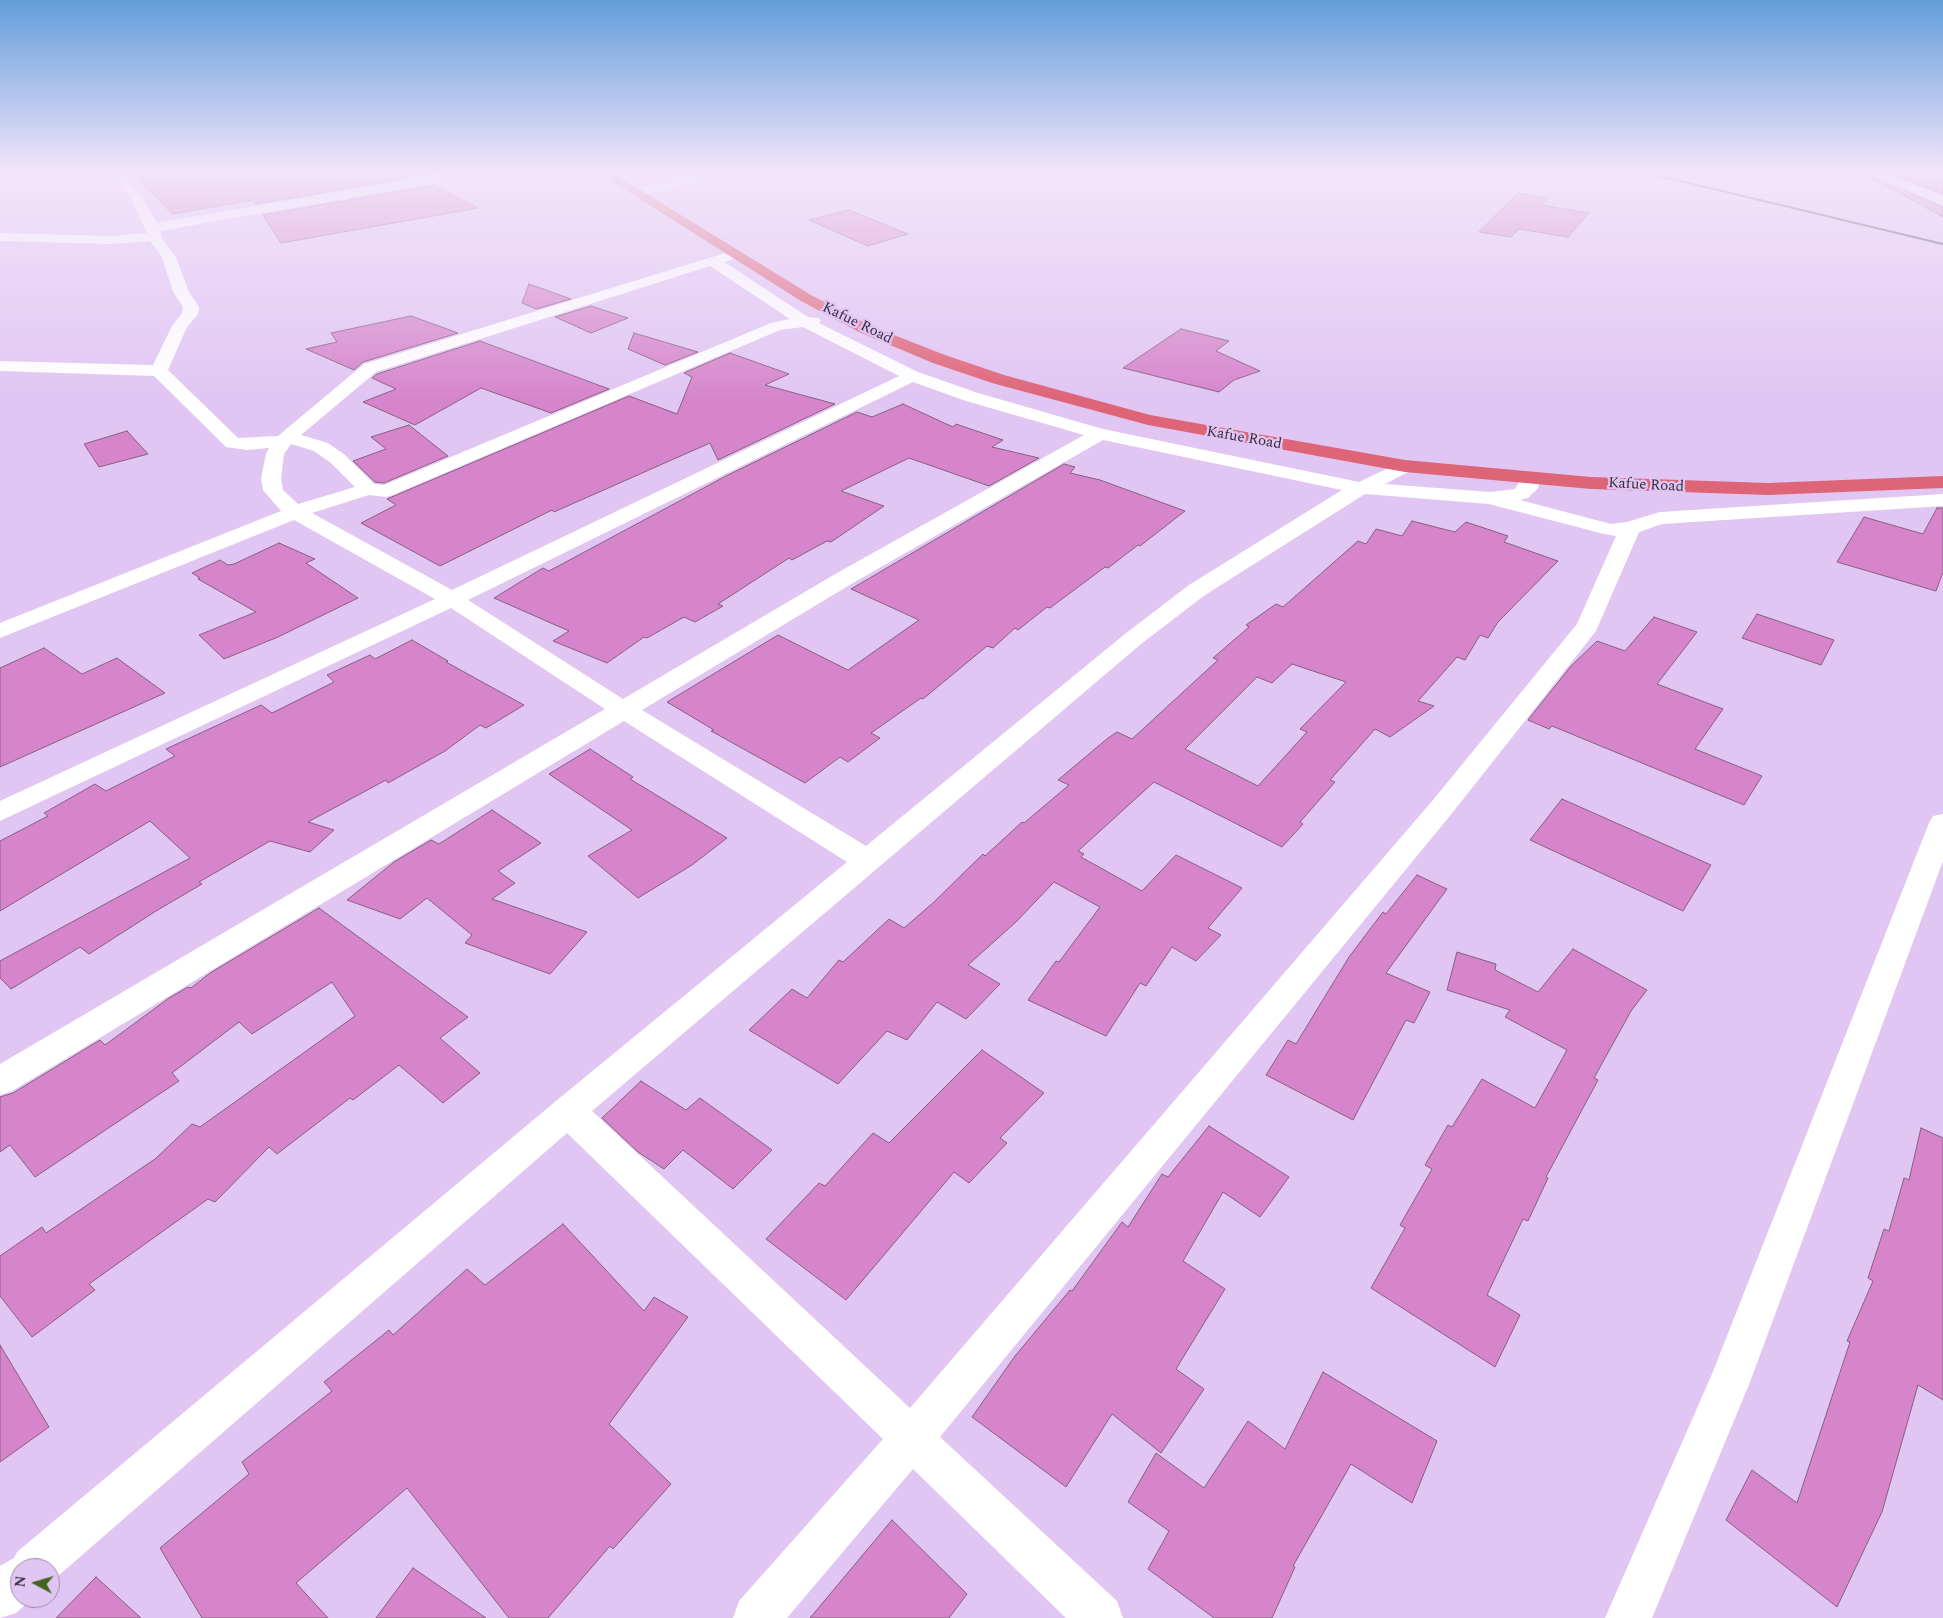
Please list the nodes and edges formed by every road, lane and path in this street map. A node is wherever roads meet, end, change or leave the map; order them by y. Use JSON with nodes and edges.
{"nodes":[{"id":1,"x":163,"y":248,"type":"edge"},
{"id":2,"x":725,"y":248,"type":"edge"},
{"id":3,"x":735,"y":254,"type":"junction"},
{"id":4,"x":712,"y":261,"type":"junction"},
{"id":5,"x":838,"y":316,"type":"junction"},
{"id":6,"x":803,"y":321,"type":"junction"},
{"id":7,"x":0,"y":366,"type":"edge"},
{"id":8,"x":159,"y":371,"type":"junction"},
{"id":9,"x":912,"y":376,"type":"junction"},
{"id":10,"x":1100,"y":434,"type":"junction"},
{"id":11,"x":285,"y":439,"type":"junction"},
{"id":12,"x":1405,"y":466,"type":"junction"},
{"id":13,"x":1531,"y":478,"type":"junction"},
{"id":14,"x":1943,"y":482,"type":"edge"},
{"id":15,"x":1360,"y":488,"type":"junction"},
{"id":16,"x":368,"y":489,"type":"junction"},
{"id":17,"x":1490,"y":498,"type":"junction"},
{"id":18,"x":1943,"y":500,"type":"edge"},
{"id":19,"x":295,"y":512,"type":"junction"},
{"id":20,"x":1630,"y":528,"type":"junction"},
{"id":21,"x":452,"y":599,"type":"junction"},
{"id":22,"x":0,"y":631,"type":"edge"},
{"id":23,"x":622,"y":709,"type":"junction"},
{"id":24,"x":0,"y":812,"type":"edge"},
{"id":25,"x":1943,"y":823,"type":"edge"},
{"id":26,"x":866,"y":860,"type":"junction"},
{"id":27,"x":0,"y":1081,"type":"edge"},
{"id":28,"x":568,"y":1111,"type":"junction"},
{"id":29,"x":912,"y":1438,"type":"junction"},
{"id":30,"x":45,"y":1558,"type":"edge"},
{"id":31,"x":10,"y":1588,"type":"edge"},
{"id":32,"x":0,"y":1596,"type":"edge"},
{"id":33,"x":756,"y":1618,"type":"edge"},
{"id":34,"x":1100,"y":1618,"type":"edge"},
{"id":35,"x":1628,"y":1618,"type":"edge"}],
"edges":[{"from":1,"to":8,"type":"street"},
{"from":2,"to":3,"type":"highway","name":"Kafue Road"},
{"from":3,"to":4,"type":"street"},
{"from":3,"to":5,"type":"highway","name":"Kafue Road"},
{"from":4,"to":6,"type":"street"},
{"from":4,"to":11,"type":"street"},
{"from":5,"to":6,"type":"street"},
{"from":5,"to":12,"type":"highway","name":"Kafue Road"},
{"from":6,"to":9,"type":"street"},
{"from":6,"to":16,"type":"street"},
{"from":7,"to":8,"type":"street"},
{"from":8,"to":11,"type":"street"},
{"from":9,"to":10,"type":"street"},
{"from":9,"to":21,"type":"street"},
{"from":10,"to":15,"type":"street"},
{"from":10,"to":23,"type":"street"},
{"from":11,"to":16,"type":"street"},
{"from":11,"to":19,"type":"street"},
{"from":12,"to":13,"type":"highway","name":"Kafue Road"},
{"from":12,"to":15,"type":"street"},
{"from":13,"to":14,"type":"highway","name":"Kafue Road"},
{"from":13,"to":17,"type":"street"},
{"from":15,"to":17,"type":"street"},
{"from":15,"to":26,"type":"street"},
{"from":16,"to":19,"type":"street"},
{"from":17,"to":20,"type":"street"},
{"from":18,"to":20,"type":"street"},
{"from":19,"to":21,"type":"street"},
{"from":19,"to":22,"type":"street"},
{"from":20,"to":29,"type":"street"},
{"from":21,"to":23,"type":"street"},
{"from":21,"to":24,"type":"street"},
{"from":23,"to":26,"type":"street"},
{"from":23,"to":27,"type":"street"},
{"from":25,"to":35,"type":"street"},
{"from":26,"to":28,"type":"street"},
{"from":28,"to":29,"type":"street"},
{"from":28,"to":30,"type":"street"},
{"from":29,"to":33,"type":"street"},
{"from":29,"to":34,"type":"street"},
{"from":31,"to":32,"type":"street"}]}
